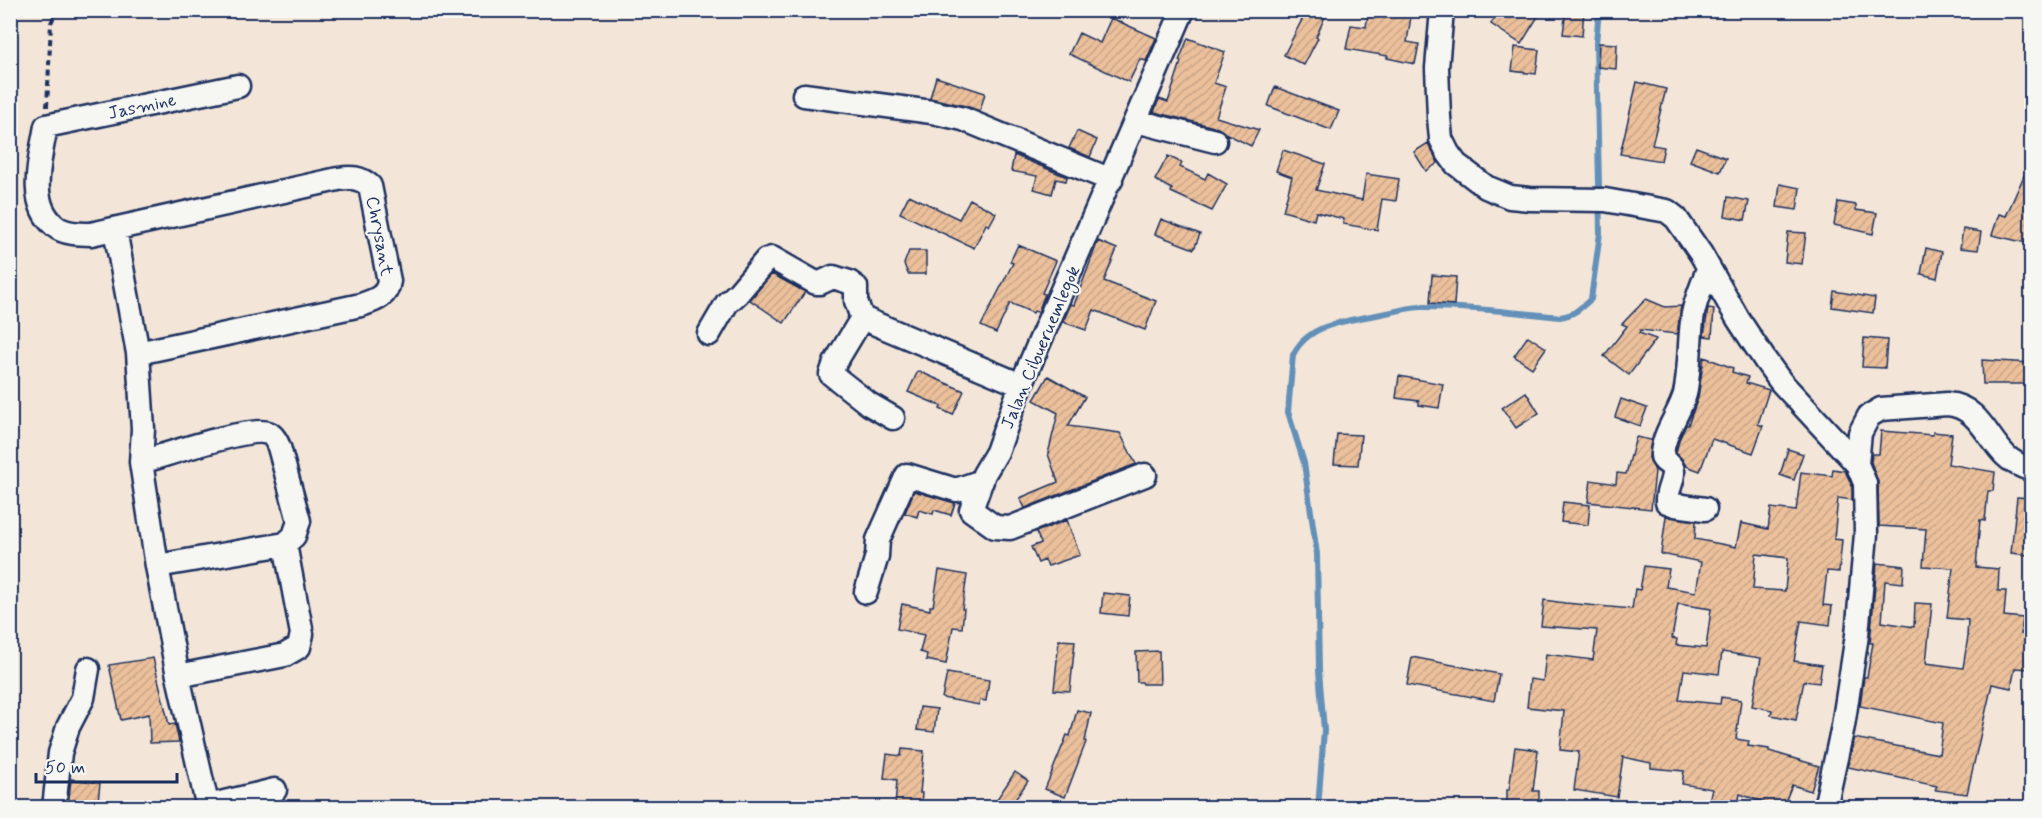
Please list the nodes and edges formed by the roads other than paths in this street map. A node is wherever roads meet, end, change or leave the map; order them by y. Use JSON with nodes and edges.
{"nodes":[{"id":1,"x":1183,"y":10,"type":"edge"},
{"id":2,"x":1442,"y":10,"type":"edge"},
{"id":3,"x":238,"y":86,"type":"dead end"},
{"id":4,"x":804,"y":95,"type":"dead end"},
{"id":5,"x":1136,"y":121,"type":"junction"},
{"id":6,"x":46,"y":126,"type":"joint"},
{"id":7,"x":1215,"y":141,"type":"dead end"},
{"id":8,"x":1111,"y":180,"type":"junction"},
{"id":9,"x":115,"y":230,"type":"junction"},
{"id":10,"x":1708,"y":268,"type":"junction"},
{"id":11,"x":862,"y":318,"type":"junction"},
{"id":12,"x":709,"y":334,"type":"dead end"},
{"id":13,"x":138,"y":353,"type":"junction"},
{"id":14,"x":1022,"y":385,"type":"junction"},
{"id":15,"x":893,"y":418,"type":"dead end"},
{"id":16,"x":141,"y":462,"type":"junction"},
{"id":17,"x":1857,"y":464,"type":"junction"},
{"id":18,"x":2031,"y":470,"type":"edge"},
{"id":19,"x":1145,"y":475,"type":"dead end"},
{"id":20,"x":982,"y":481,"type":"junction"},
{"id":21,"x":1705,"y":509,"type":"dead end"},
{"id":22,"x":285,"y":544,"type":"junction"},
{"id":23,"x":157,"y":566,"type":"junction"},
{"id":24,"x":866,"y":592,"type":"dead end"},
{"id":25,"x":88,"y":669,"type":"dead end"},
{"id":26,"x":178,"y":676,"type":"junction"},
{"id":27,"x":275,"y":790,"type":"dead end"},
{"id":28,"x":54,"y":807,"type":"edge"},
{"id":29,"x":208,"y":807,"type":"edge"},
{"id":30,"x":1825,"y":807,"type":"edge"}],
"edges":[{"from":1,"to":5,"type":"street","name":"Jalan Cibueruemlegok"},
{"from":2,"to":10,"type":"street"},
{"from":3,"to":6,"type":"street","name":"Jasmine"},
{"from":4,"to":8,"type":"street"},
{"from":5,"to":7,"type":"street"},
{"from":5,"to":8,"type":"street","name":"Jalan Cibueruemlegok"},
{"from":6,"to":9,"type":"street","name":"Chrysant"},
{"from":8,"to":14,"type":"street","name":"Jalan Cibueruemlegok"},
{"from":9,"to":13,"type":"street"},
{"from":9,"to":13,"type":"street","name":"Chrysant"},
{"from":10,"to":17,"type":"street"},
{"from":10,"to":21,"type":"street"},
{"from":11,"to":12,"type":"street"},
{"from":11,"to":14,"type":"street"},
{"from":11,"to":15,"type":"street"},
{"from":13,"to":16,"type":"street"},
{"from":14,"to":20,"type":"street","name":"Jalan Cibueruemlegok"},
{"from":16,"to":22,"type":"street"},
{"from":16,"to":23,"type":"street"},
{"from":17,"to":18,"type":"street"},
{"from":17,"to":30,"type":"street"},
{"from":19,"to":20,"type":"street","name":"Jalan Cibueruemlegok"},
{"from":20,"to":24,"type":"street"},
{"from":22,"to":23,"type":"street"},
{"from":22,"to":26,"type":"street"},
{"from":23,"to":26,"type":"street"},
{"from":25,"to":28,"type":"street"},
{"from":26,"to":29,"type":"street"},
{"from":27,"to":29,"type":"street"}]}
